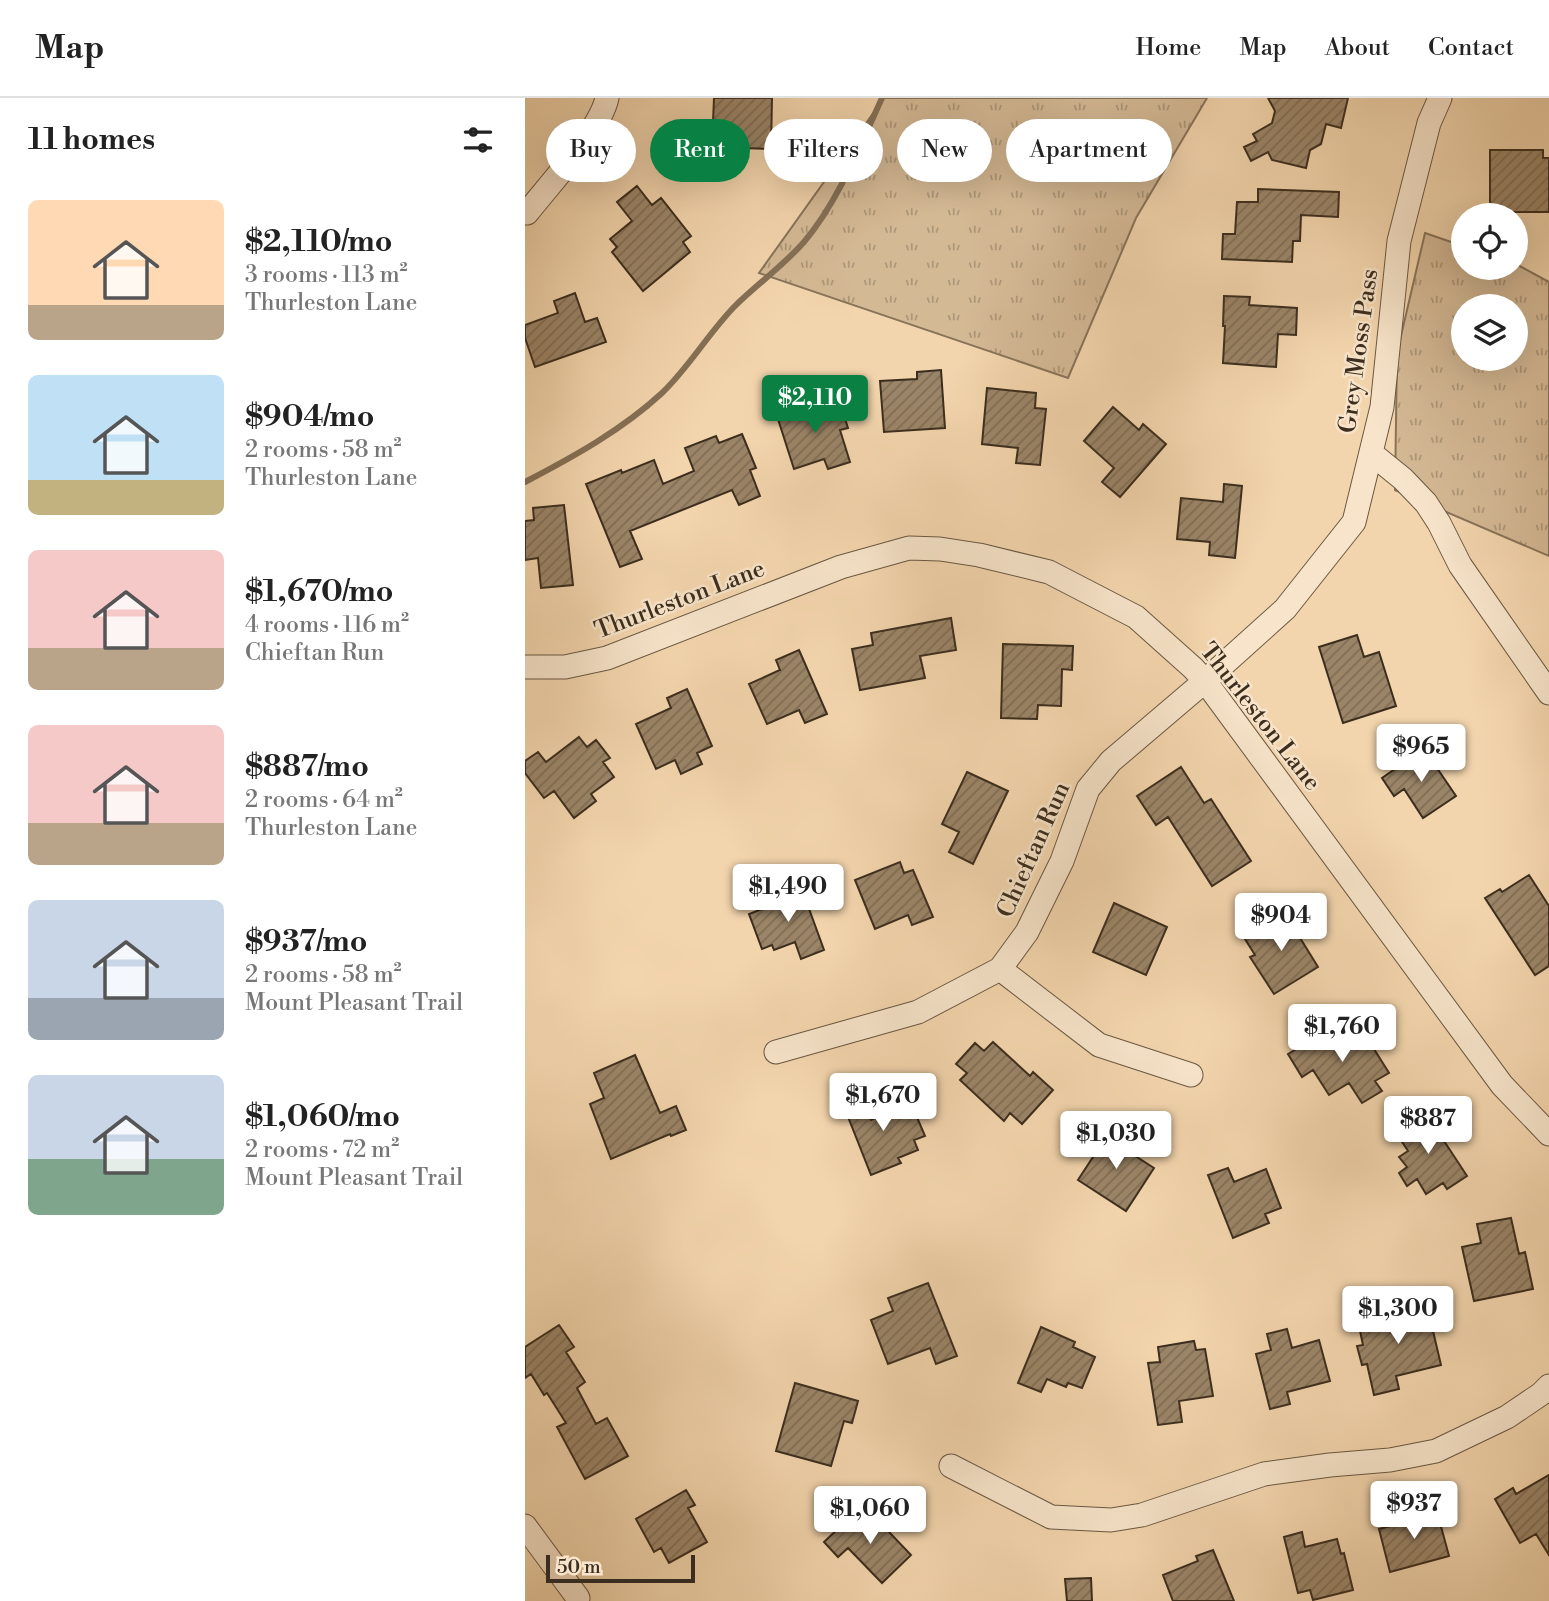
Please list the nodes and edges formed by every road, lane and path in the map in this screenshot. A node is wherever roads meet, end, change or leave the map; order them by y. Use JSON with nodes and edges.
{"nodes":[{"id":1,"x":607,"y":98,"type":"edge"},
{"id":2,"x":1440,"y":98,"type":"edge"},
{"id":3,"x":527,"y":213,"type":"dead end"},
{"id":4,"x":1371,"y":453,"type":"junction"},
{"id":5,"x":525,"y":667,"type":"edge"},
{"id":6,"x":1205,"y":681,"type":"junction"},
{"id":7,"x":1549,"y":693,"type":"edge"},
{"id":8,"x":1000,"y":969,"type":"junction"},
{"id":9,"x":776,"y":1052,"type":"dead end"},
{"id":10,"x":1191,"y":1075,"type":"dead end"},
{"id":11,"x":1549,"y":1134,"type":"edge"},
{"id":12,"x":1549,"y":1386,"type":"edge"},
{"id":13,"x":951,"y":1466,"type":"dead end"},
{"id":14,"x":525,"y":1526,"type":"edge"},
{"id":15,"x":578,"y":1598,"type":"dead end"}],
"edges":[{"from":1,"to":3,"type":"street"},
{"from":2,"to":4,"type":"street","name":"Grey Moss Pass"},
{"from":4,"to":6,"type":"street","name":"Grey Moss Pass"},
{"from":4,"to":7,"type":"street"},
{"from":5,"to":6,"type":"street","name":"Thurleston Lane"},
{"from":6,"to":8,"type":"street","name":"Chieftan Run"},
{"from":6,"to":11,"type":"street","name":"Thurleston Lane"},
{"from":8,"to":9,"type":"street","name":"Chieftan Run"},
{"from":8,"to":10,"type":"street"},
{"from":12,"to":13,"type":"street"},
{"from":14,"to":15,"type":"street"}]}
